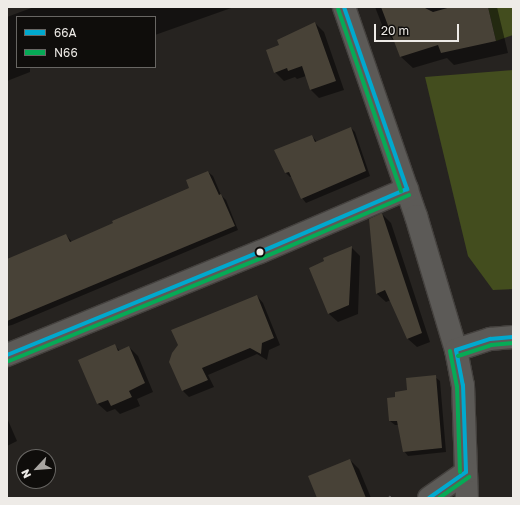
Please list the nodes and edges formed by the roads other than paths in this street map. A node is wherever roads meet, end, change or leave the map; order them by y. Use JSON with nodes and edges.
{"nodes":[{"id":1,"x":344,"y":7,"type":"edge"},
{"id":2,"x":407,"y":189,"type":"junction"},
{"id":3,"x":513,"y":337,"type":"edge"},
{"id":4,"x":456,"y":350,"type":"junction"},
{"id":5,"x":7,"y":355,"type":"edge"},
{"id":6,"x":466,"y":472,"type":"junction"},
{"id":7,"x":429,"y":498,"type":"edge"},
{"id":8,"x":467,"y":498,"type":"edge"}],
"edges":[{"from":1,"to":2,"type":"street"},
{"from":2,"to":4,"type":"street"},
{"from":2,"to":5,"type":"street"},
{"from":3,"to":4,"type":"street"},
{"from":4,"to":6,"type":"street"},
{"from":6,"to":7,"type":"street"},
{"from":6,"to":8,"type":"street"}]}
